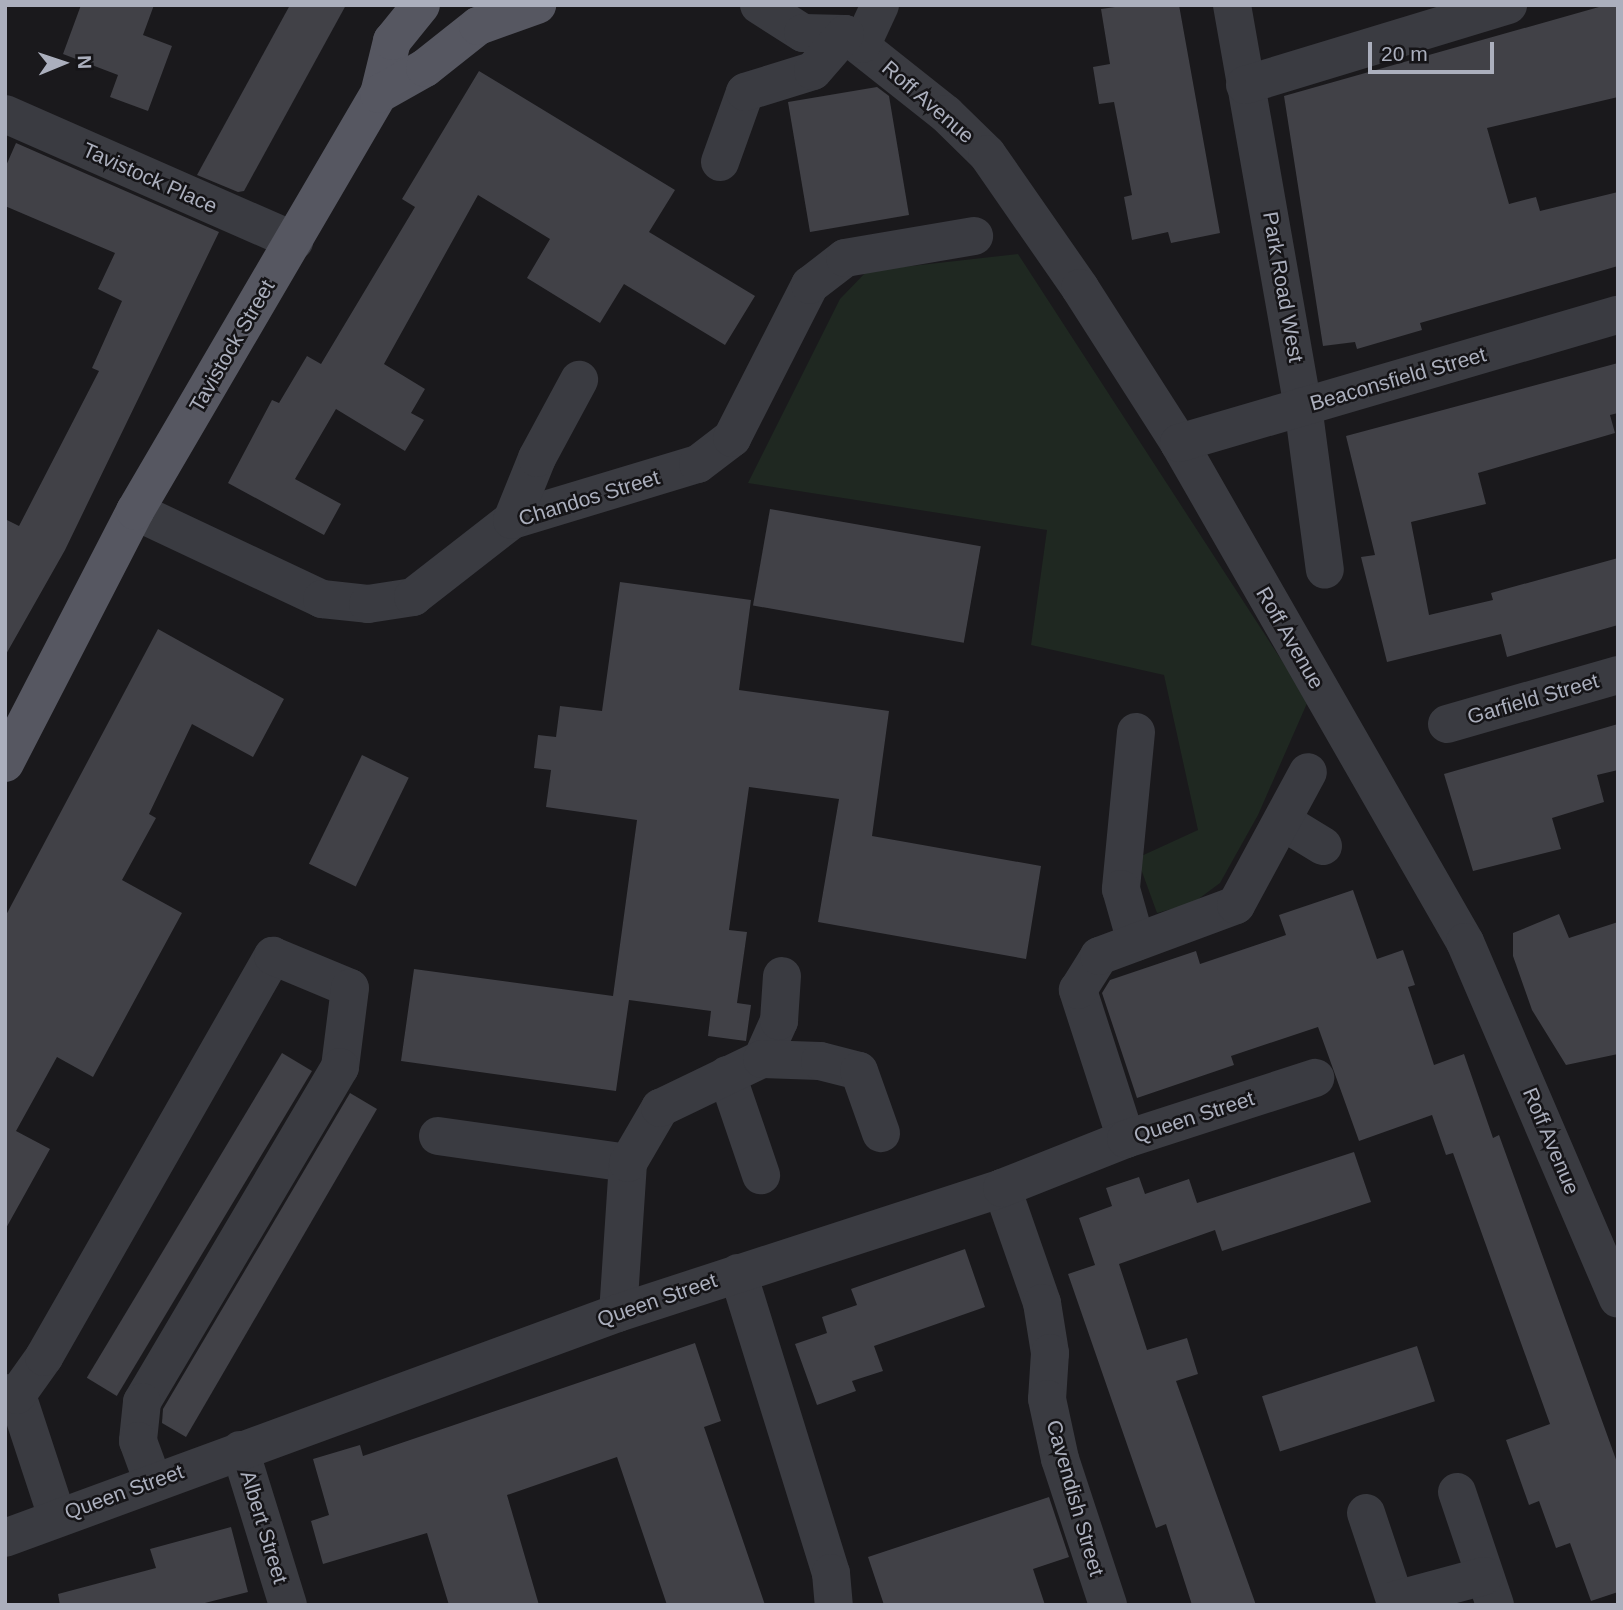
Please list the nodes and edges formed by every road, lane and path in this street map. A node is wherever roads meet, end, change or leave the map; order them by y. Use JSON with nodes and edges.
{"nodes":[{"id":1,"x":537,"y":5,"type":"edge"},
{"id":2,"x":759,"y":5,"type":"edge"},
{"id":3,"x":880,"y":5,"type":"edge"},
{"id":4,"x":1232,"y":5,"type":"edge"},
{"id":5,"x":1508,"y":5,"type":"edge"},
{"id":6,"x":415,"y":13,"type":"edge"},
{"id":7,"x":846,"y":28,"type":"edge"},
{"id":8,"x":1245,"y":85,"type":"junction"},
{"id":9,"x":379,"y":94,"type":"junction"},
{"id":10,"x":5,"y":114,"type":"edge"},
{"id":11,"x":720,"y":162,"type":"dead end"},
{"id":12,"x":974,"y":236,"type":"dead end"},
{"id":13,"x":294,"y":241,"type":"junction"},
{"id":14,"x":1618,"y":315,"type":"edge"},
{"id":15,"x":579,"y":380,"type":"dead end"},
{"id":16,"x":1303,"y":406,"type":"junction"},
{"id":17,"x":1179,"y":443,"type":"junction"},
{"id":18,"x":135,"y":511,"type":"junction"},
{"id":19,"x":512,"y":520,"type":"junction"},
{"id":20,"x":1325,"y":570,"type":"dead end"},
{"id":21,"x":1618,"y":675,"type":"edge"},
{"id":22,"x":1447,"y":724,"type":"dead end"},
{"id":23,"x":1136,"y":732,"type":"dead end"},
{"id":24,"x":5,"y":763,"type":"edge"},
{"id":25,"x":1308,"y":772,"type":"dead end"},
{"id":26,"x":1282,"y":821,"type":"junction"},
{"id":27,"x":1323,"y":846,"type":"dead end"},
{"id":28,"x":1136,"y":942,"type":"junction"},
{"id":29,"x":782,"y":976,"type":"dead end"},
{"id":30,"x":762,"y":1059,"type":"junction"},
{"id":31,"x":727,"y":1075,"type":"junction"},
{"id":32,"x":1314,"y":1078,"type":"dead end"},
{"id":33,"x":881,"y":1133,"type":"dead end"},
{"id":34,"x":438,"y":1136,"type":"dead end"},
{"id":35,"x":1126,"y":1139,"type":"junction"},
{"id":36,"x":628,"y":1163,"type":"junction"},
{"id":37,"x":761,"y":1175,"type":"dead end"},
{"id":38,"x":1002,"y":1188,"type":"junction"},
{"id":39,"x":738,"y":1273,"type":"junction"},
{"id":40,"x":1618,"y":1299,"type":"edge"},
{"id":41,"x":618,"y":1313,"type":"junction"},
{"id":42,"x":11,"y":1394,"type":"edge"},
{"id":43,"x":240,"y":1450,"type":"junction"},
{"id":44,"x":153,"y":1482,"type":"junction"},
{"id":45,"x":1457,"y":1492,"type":"dead end"},
{"id":46,"x":1366,"y":1513,"type":"dead end"},
{"id":47,"x":57,"y":1517,"type":"junction"},
{"id":48,"x":5,"y":1538,"type":"edge"},
{"id":49,"x":1489,"y":1590,"type":"edge"},
{"id":50,"x":288,"y":1605,"type":"edge"},
{"id":51,"x":834,"y":1605,"type":"edge"},
{"id":52,"x":1108,"y":1605,"type":"edge"}],
"edges":[{"from":1,"to":9,"type":"main road"},
{"from":2,"to":7,"type":"street"},
{"from":3,"to":7,"type":"street","name":"Roff Avenue"},
{"from":4,"to":8,"type":"street","name":"Park Road West"},
{"from":5,"to":8,"type":"street"},
{"from":6,"to":9,"type":"main road"},
{"from":7,"to":11,"type":"street"},
{"from":7,"to":17,"type":"street","name":"Roff Avenue"},
{"from":8,"to":16,"type":"street","name":"Park Road West"},
{"from":9,"to":13,"type":"main road","name":"Tavistock Street"},
{"from":10,"to":13,"type":"street","name":"Tavistock Place"},
{"from":12,"to":19,"type":"street","name":"Chandos Street"},
{"from":13,"to":18,"type":"main road","name":"Tavistock Street"},
{"from":14,"to":16,"type":"street","name":"Beaconsfield Street"},
{"from":15,"to":19,"type":"street"},
{"from":16,"to":17,"type":"street","name":"Beaconsfield Street"},
{"from":16,"to":20,"type":"street","name":"Park Road West"},
{"from":17,"to":40,"type":"street","name":"Roff Avenue"},
{"from":18,"to":19,"type":"street","name":"Chandos Street"},
{"from":18,"to":24,"type":"main road","name":"Tavistock Street"},
{"from":21,"to":22,"type":"street","name":"Garfield Street"},
{"from":23,"to":28,"type":"street"},
{"from":25,"to":26,"type":"street"},
{"from":26,"to":27,"type":"street"},
{"from":26,"to":28,"type":"street"},
{"from":28,"to":35,"type":"street"},
{"from":29,"to":30,"type":"street"},
{"from":30,"to":31,"type":"street"},
{"from":30,"to":33,"type":"street"},
{"from":31,"to":36,"type":"street"},
{"from":31,"to":37,"type":"street"},
{"from":32,"to":35,"type":"street","name":"Queen Street"},
{"from":34,"to":36,"type":"street"},
{"from":35,"to":38,"type":"street","name":"Queen Street"},
{"from":36,"to":41,"type":"street"},
{"from":38,"to":39,"type":"street","name":"Queen Street"},
{"from":38,"to":52,"type":"street","name":"Cavendish Street"},
{"from":39,"to":41,"type":"street","name":"Queen Street"},
{"from":39,"to":51,"type":"street"},
{"from":41,"to":43,"type":"street","name":"Queen Street"},
{"from":42,"to":44,"type":"street"},
{"from":42,"to":47,"type":"street"},
{"from":43,"to":44,"type":"street","name":"Queen Street"},
{"from":43,"to":50,"type":"street","name":"Albert Street"},
{"from":44,"to":47,"type":"street","name":"Queen Street"},
{"from":45,"to":49,"type":"street"},
{"from":46,"to":49,"type":"street"},
{"from":47,"to":48,"type":"street","name":"Queen Street"}]}
